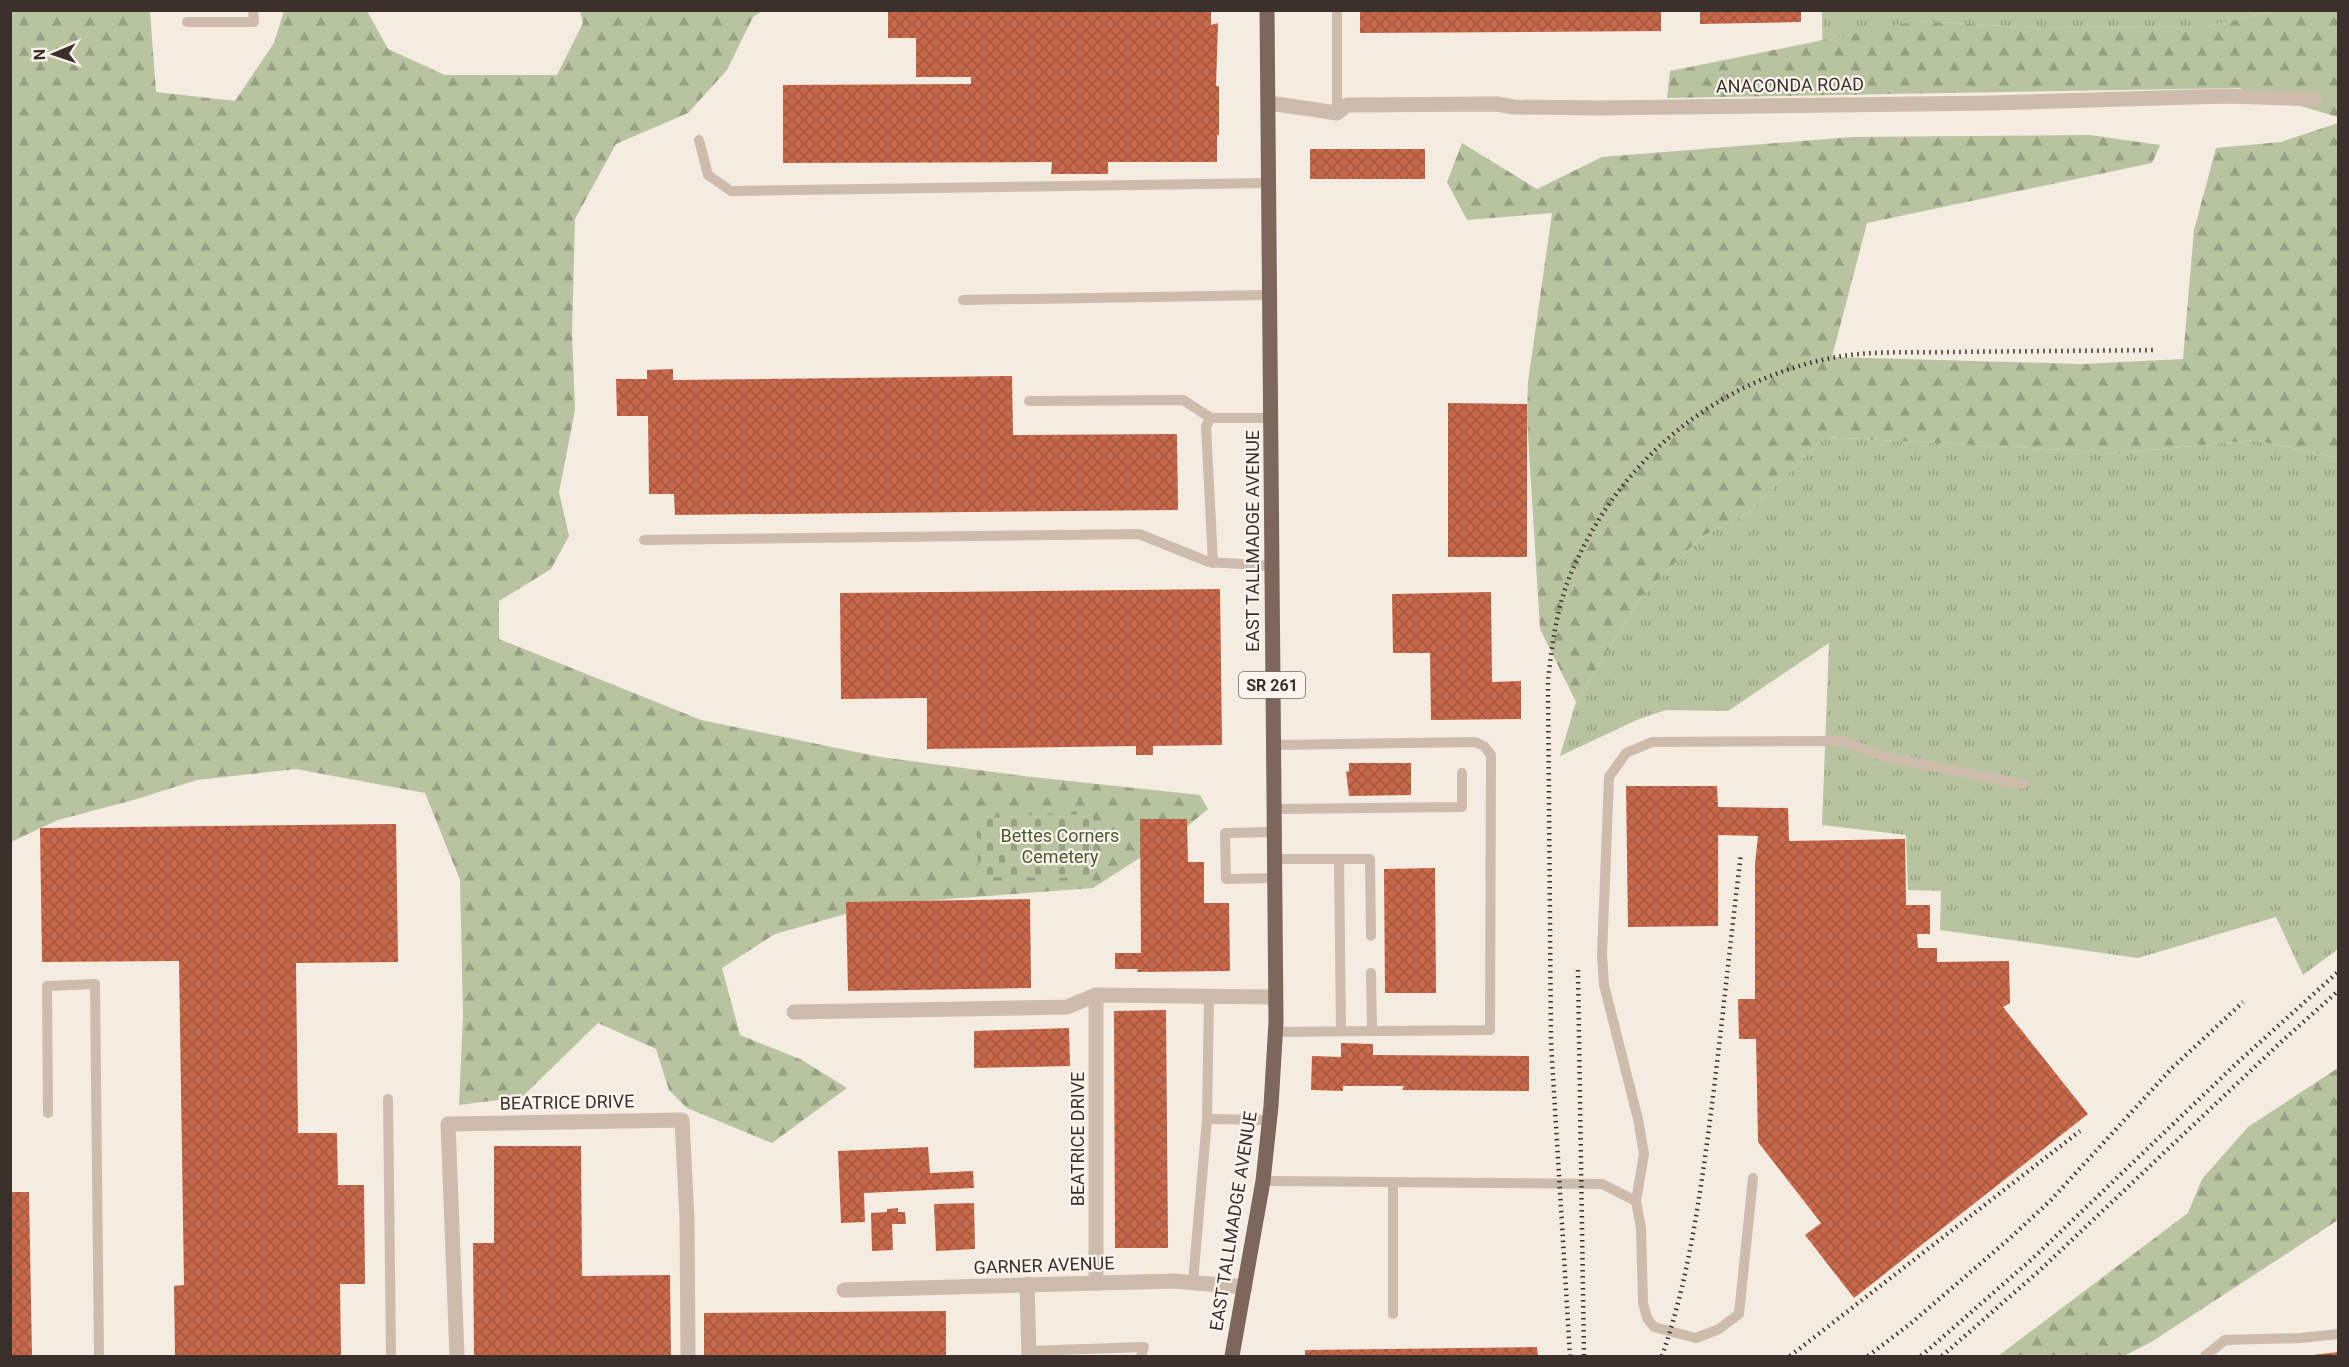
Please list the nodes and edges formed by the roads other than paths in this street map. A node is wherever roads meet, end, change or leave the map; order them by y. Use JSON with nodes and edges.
{"nodes":[{"id":1,"x":254,"y":10,"type":"edge"},
{"id":2,"x":1267,"y":10,"type":"edge"},
{"id":3,"x":1337,"y":10,"type":"edge"},
{"id":4,"x":188,"y":22,"type":"dead end"},
{"id":5,"x":2315,"y":99,"type":"dead end"},
{"id":6,"x":1269,"y":103,"type":"junction"},
{"id":7,"x":1337,"y":113,"type":"junction"},
{"id":8,"x":699,"y":140,"type":"dead end"},
{"id":9,"x":1270,"y":183,"type":"junction"},
{"id":10,"x":1270,"y":295,"type":"junction"},
{"id":11,"x":963,"y":300,"type":"dead end"},
{"id":12,"x":1029,"y":401,"type":"dead end"},
{"id":13,"x":1211,"y":418,"type":"junction"},
{"id":14,"x":1271,"y":418,"type":"junction"},
{"id":15,"x":644,"y":540,"type":"dead end"},
{"id":16,"x":1213,"y":563,"type":"junction"},
{"id":17,"x":1272,"y":566,"type":"junction"},
{"id":18,"x":1273,"y":745,"type":"junction"},
{"id":19,"x":1462,"y":773,"type":"dead end"},
{"id":20,"x":2024,"y":784,"type":"dead end"},
{"id":21,"x":1273,"y":808,"type":"junction"},
{"id":22,"x":1274,"y":832,"type":"junction"},
{"id":23,"x":1339,"y":859,"type":"junction"},
{"id":24,"x":1274,"y":860,"type":"junction"},
{"id":25,"x":1274,"y":878,"type":"junction"},
{"id":26,"x":1371,"y":936,"type":"dead end"},
{"id":27,"x":1371,"y":974,"type":"dead end"},
{"id":28,"x":1096,"y":995,"type":"junction"},
{"id":29,"x":1209,"y":996,"type":"junction"},
{"id":30,"x":1275,"y":997,"type":"junction"},
{"id":31,"x":794,"y":1011,"type":"dead end"},
{"id":32,"x":1341,"y":1031,"type":"junction"},
{"id":33,"x":1372,"y":1031,"type":"junction"},
{"id":34,"x":1275,"y":1032,"type":"junction"},
{"id":35,"x":388,"y":1099,"type":"dead end"},
{"id":36,"x":48,"y":1113,"type":"dead end"},
{"id":37,"x":1207,"y":1119,"type":"junction"},
{"id":38,"x":1269,"y":1120,"type":"junction"},
{"id":39,"x":1753,"y":1178,"type":"dead end"},
{"id":40,"x":1263,"y":1180,"type":"junction"},
{"id":41,"x":1393,"y":1183,"type":"junction"},
{"id":42,"x":1636,"y":1201,"type":"junction"},
{"id":43,"x":1193,"y":1282,"type":"junction"},
{"id":44,"x":1096,"y":1283,"type":"junction"},
{"id":45,"x":1027,"y":1284,"type":"junction"},
{"id":46,"x":1245,"y":1287,"type":"junction"},
{"id":47,"x":844,"y":1290,"type":"dead end"},
{"id":48,"x":1393,"y":1314,"type":"dead end"},
{"id":49,"x":2338,"y":1334,"type":"edge"},
{"id":50,"x":1029,"y":1354,"type":"edge"},
{"id":51,"x":99,"y":1356,"type":"edge"},
{"id":52,"x":391,"y":1356,"type":"edge"},
{"id":53,"x":458,"y":1356,"type":"edge"},
{"id":54,"x":688,"y":1356,"type":"edge"},
{"id":55,"x":1141,"y":1356,"type":"edge"},
{"id":56,"x":1232,"y":1356,"type":"edge"},
{"id":57,"x":2205,"y":1356,"type":"edge"}],
"edges":[{"from":1,"to":4,"type":"lane"},
{"from":2,"to":6,"type":"main road","name":"EAST TALLMADGE AVENUE","number":"SR 261"},
{"from":3,"to":7,"type":"lane"},
{"from":5,"to":7,"type":"street","name":"ANACONDA ROAD"},
{"from":6,"to":7,"type":"street","name":"ANACONDA ROAD"},
{"from":6,"to":9,"type":"main road","name":"EAST TALLMADGE AVENUE","number":"SR 261"},
{"from":8,"to":9,"type":"lane"},
{"from":9,"to":10,"type":"main road","name":"EAST TALLMADGE AVENUE","number":"SR 261"},
{"from":10,"to":11,"type":"lane"},
{"from":10,"to":14,"type":"main road","name":"EAST TALLMADGE AVENUE","number":"SR 261"},
{"from":12,"to":13,"type":"lane"},
{"from":13,"to":14,"type":"lane"},
{"from":13,"to":16,"type":"lane"},
{"from":14,"to":17,"type":"main road","name":"EAST TALLMADGE AVENUE","number":"SR 261"},
{"from":15,"to":16,"type":"lane"},
{"from":16,"to":17,"type":"lane"},
{"from":17,"to":18,"type":"main road","name":"EAST TALLMADGE AVENUE","number":"SR 261"},
{"from":18,"to":21,"type":"main road","name":"EAST TALLMADGE AVENUE","number":"SR 261"},
{"from":18,"to":33,"type":"lane"},
{"from":19,"to":21,"type":"lane"},
{"from":20,"to":42,"type":"lane"},
{"from":21,"to":22,"type":"main road","name":"EAST TALLMADGE AVENUE","number":"SR 261"},
{"from":22,"to":24,"type":"main road","name":"EAST TALLMADGE AVENUE","number":"SR 261"},
{"from":22,"to":25,"type":"lane"},
{"from":23,"to":24,"type":"lane"},
{"from":23,"to":26,"type":"lane"},
{"from":23,"to":32,"type":"lane"},
{"from":24,"to":25,"type":"main road","name":"EAST TALLMADGE AVENUE","number":"SR 261"},
{"from":25,"to":30,"type":"main road","name":"EAST TALLMADGE AVENUE","number":"SR 261"},
{"from":27,"to":33,"type":"lane"},
{"from":28,"to":29,"type":"street"},
{"from":28,"to":31,"type":"street"},
{"from":28,"to":44,"type":"street","name":"BEATRICE DRIVE"},
{"from":29,"to":30,"type":"street"},
{"from":29,"to":37,"type":"lane"},
{"from":30,"to":34,"type":"main road","name":"EAST TALLMADGE AVENUE","number":"SR 261"},
{"from":32,"to":33,"type":"lane"},
{"from":32,"to":34,"type":"lane"},
{"from":34,"to":38,"type":"main road","name":"EAST TALLMADGE AVENUE","number":"SR 261"},
{"from":35,"to":52,"type":"lane"},
{"from":36,"to":51,"type":"lane"},
{"from":37,"to":38,"type":"lane"},
{"from":37,"to":43,"type":"lane"},
{"from":38,"to":40,"type":"main road","name":"EAST TALLMADGE AVENUE","number":"SR 261"},
{"from":39,"to":42,"type":"lane"},
{"from":40,"to":41,"type":"lane"},
{"from":40,"to":46,"type":"main road","name":"EAST TALLMADGE AVENUE","number":"SR 261"},
{"from":41,"to":42,"type":"lane"},
{"from":41,"to":48,"type":"lane"},
{"from":43,"to":44,"type":"street","name":"GARNER AVENUE"},
{"from":43,"to":46,"type":"street","name":"GARNER AVENUE"},
{"from":44,"to":45,"type":"street","name":"GARNER AVENUE"},
{"from":45,"to":47,"type":"street","name":"GARNER AVENUE"},
{"from":45,"to":50,"type":"street"},
{"from":46,"to":56,"type":"main road","name":"EAST TALLMADGE AVENUE","number":"SR 261"},
{"from":49,"to":57,"type":"lane"},
{"from":50,"to":55,"type":"lane"},
{"from":53,"to":54,"type":"street","name":"BEATRICE DRIVE"}]}
